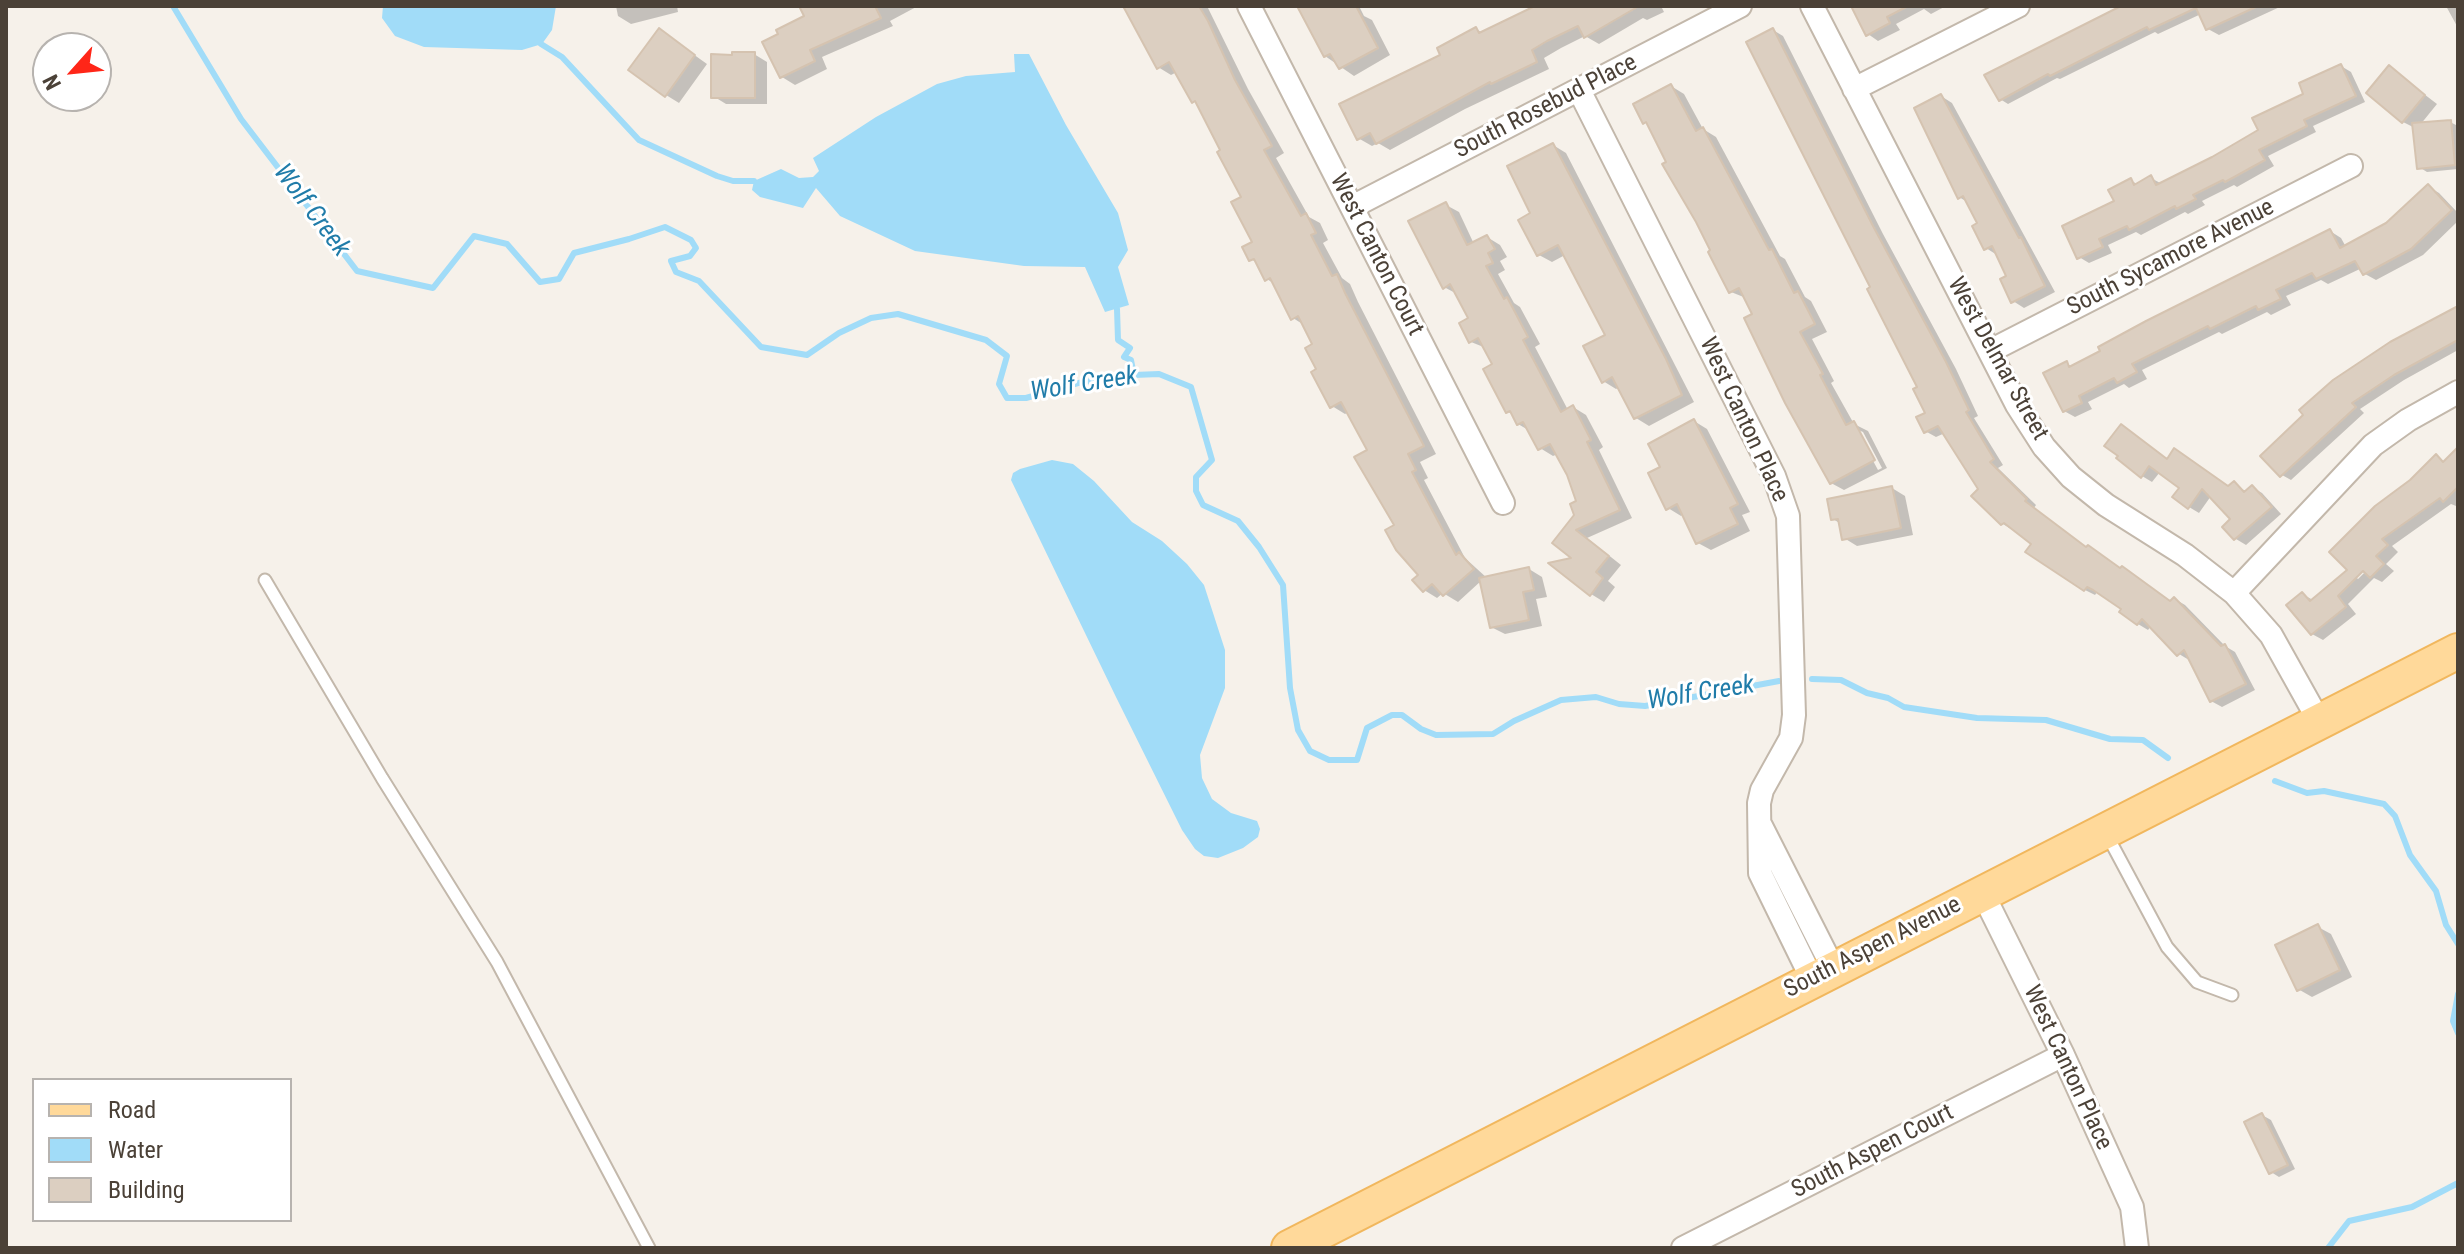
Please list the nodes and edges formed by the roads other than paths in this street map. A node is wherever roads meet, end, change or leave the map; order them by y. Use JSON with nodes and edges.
{"nodes":[{"id":1,"x":1249,"y":6,"type":"edge"},
{"id":2,"x":1740,"y":6,"type":"edge"},
{"id":3,"x":1812,"y":6,"type":"edge"},
{"id":4,"x":2018,"y":6,"type":"edge"},
{"id":5,"x":1854,"y":89,"type":"junction"},
{"id":6,"x":1579,"y":90,"type":"junction"},
{"id":7,"x":2351,"y":166,"type":"dead end"},
{"id":8,"x":1352,"y":207,"type":"junction"},
{"id":9,"x":1990,"y":351,"type":"junction"},
{"id":10,"x":2458,"y":392,"type":"edge"},
{"id":11,"x":1503,"y":503,"type":"dead end"},
{"id":12,"x":265,"y":580,"type":"dead end"},
{"id":13,"x":2234,"y":593,"type":"junction"},
{"id":14,"x":2458,"y":651,"type":"edge"},
{"id":15,"x":2319,"y":721,"type":"junction"},
{"id":16,"x":2104,"y":831,"type":"junction"},
{"id":17,"x":1982,"y":892,"type":"junction"},
{"id":18,"x":1823,"y":973,"type":"junction"},
{"id":19,"x":2232,"y":995,"type":"dead end"},
{"id":20,"x":2063,"y":1055,"type":"junction"},
{"id":21,"x":1723,"y":1239,"type":"edge"},
{"id":22,"x":649,"y":1248,"type":"edge"},
{"id":23,"x":1289,"y":1248,"type":"edge"},
{"id":24,"x":1683,"y":1248,"type":"edge"},
{"id":25,"x":2137,"y":1248,"type":"edge"}],
"edges":[{"from":1,"to":8,"type":"street","name":"West Canton Court"},
{"from":2,"to":6,"type":"street","name":"South Rosebud Place"},
{"from":3,"to":5,"type":"street","name":"West Delmar Street"},
{"from":4,"to":5,"type":"street"},
{"from":5,"to":9,"type":"street","name":"West Delmar Street"},
{"from":6,"to":8,"type":"street","name":"South Rosebud Place"},
{"from":6,"to":18,"type":"street","name":"West Canton Place"},
{"from":7,"to":9,"type":"street","name":"South Sycamore Avenue"},
{"from":8,"to":11,"type":"street","name":"West Canton Court"},
{"from":9,"to":13,"type":"street","name":"West Delmar Street"},
{"from":10,"to":13,"type":"street"},
{"from":12,"to":22,"type":"lane"},
{"from":13,"to":15,"type":"street","name":"West Delmar Street"},
{"from":14,"to":15,"type":"main road","name":"South Aspen Avenue"},
{"from":15,"to":16,"type":"main road","name":"South Aspen Avenue"},
{"from":16,"to":17,"type":"main road","name":"South Aspen Avenue"},
{"from":16,"to":19,"type":"lane"},
{"from":17,"to":18,"type":"main road","name":"South Aspen Avenue"},
{"from":17,"to":20,"type":"street","name":"West Canton Place"},
{"from":18,"to":23,"type":"main road","name":"South Aspen Avenue"},
{"from":20,"to":21,"type":"street","name":"South Aspen Court"},
{"from":20,"to":25,"type":"street","name":"West Canton Place"},
{"from":21,"to":24,"type":"street","name":"South Aspen Court"}]}
